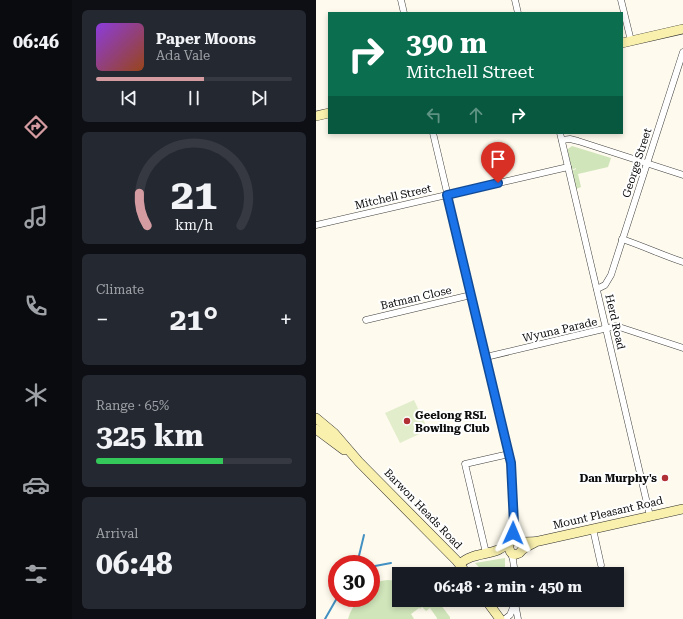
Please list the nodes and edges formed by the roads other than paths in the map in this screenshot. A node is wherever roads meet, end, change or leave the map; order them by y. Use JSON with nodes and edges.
{"nodes":[{"id":1,"x":401,"y":0,"type":"edge"},
{"id":2,"x":516,"y":0,"type":"edge"},
{"id":3,"x":621,"y":0,"type":"edge"},
{"id":4,"x":404,"y":12,"type":"edge"},
{"id":5,"x":518,"y":12,"type":"edge"},
{"id":6,"x":622,"y":12,"type":"edge"},
{"id":7,"x":623,"y":17,"type":"edge"},
{"id":8,"x":683,"y":29,"type":"edge"},
{"id":9,"x":626,"y":42,"type":"edge"},
{"id":10,"x":683,"y":52,"type":"edge"},
{"id":11,"x":328,"y":113,"type":"edge"},
{"id":12,"x":316,"y":116,"type":"edge"},
{"id":13,"x":433,"y":134,"type":"edge"},
{"id":14,"x":560,"y":134,"type":"edge"},
{"id":15,"x":562,"y":140,"type":"junction"},
{"id":16,"x":648,"y":164,"type":"junction"},
{"id":17,"x":568,"y":167,"type":"junction"},
{"id":18,"x":683,"y":175,"type":"edge"},
{"id":19,"x":447,"y":195,"type":"junction"},
{"id":20,"x":316,"y":225,"type":"edge"},
{"id":21,"x":622,"y":239,"type":"junction"},
{"id":22,"x":683,"y":262,"type":"edge"},
{"id":23,"x":596,"y":287,"type":"junction"},
{"id":24,"x":471,"y":295,"type":"junction"},
{"id":25,"x":366,"y":320,"type":"dead end"},
{"id":26,"x":606,"y":329,"type":"junction"},
{"id":27,"x":683,"y":348,"type":"edge"},
{"id":28,"x":486,"y":358,"type":"junction"},
{"id":29,"x":316,"y":418,"type":"edge"},
{"id":30,"x":316,"y":429,"type":"edge"},
{"id":31,"x":509,"y":454,"type":"junction"},
{"id":32,"x":359,"y":462,"type":"junction"},
{"id":33,"x":683,"y":509,"type":"edge"},
{"id":34,"x":650,"y":516,"type":"junction"},
{"id":35,"x":593,"y":529,"type":"junction"},
{"id":36,"x":515,"y":547,"type":"junction"},
{"id":37,"x":490,"y":552,"type":"junction"},
{"id":38,"x":460,"y":564,"type":"junction"},
{"id":39,"x":601,"y":565,"type":"dead end"},
{"id":40,"x":462,"y":567,"type":"edge"},
{"id":41,"x":515,"y":567,"type":"edge"},
{"id":42,"x":491,"y":607,"type":"edge"},
{"id":43,"x":513,"y":607,"type":"edge"},
{"id":44,"x":516,"y":607,"type":"edge"},
{"id":45,"x":500,"y":619,"type":"edge"},
{"id":46,"x":505,"y":619,"type":"edge"},
{"id":47,"x":518,"y":619,"type":"edge"}],
"edges":[{"from":1,"to":4,"type":"street"},
{"from":2,"to":5,"type":"street"},
{"from":3,"to":6,"type":"street"},
{"from":7,"to":9,"type":"street"},
{"from":8,"to":9,"type":"street"},
{"from":10,"to":16,"type":"street","name":"George Street"},
{"from":11,"to":12,"type":"street"},
{"from":13,"to":19,"type":"street"},
{"from":14,"to":15,"type":"street","name":"Herd Road"},
{"from":15,"to":16,"type":"street"},
{"from":15,"to":17,"type":"street","name":"Herd Road"},
{"from":16,"to":18,"type":"street"},
{"from":16,"to":21,"type":"street","name":"George Street"},
{"from":17,"to":19,"type":"street","name":"Mitchell Street"},
{"from":17,"to":23,"type":"street","name":"Herd Road"},
{"from":19,"to":20,"type":"street","name":"Mitchell Street"},
{"from":19,"to":24,"type":"street"},
{"from":21,"to":22,"type":"street"},
{"from":21,"to":23,"type":"street","name":"George Street"},
{"from":23,"to":26,"type":"street","name":"Herd Road"},
{"from":24,"to":25,"type":"street","name":"Batman Close"},
{"from":24,"to":28,"type":"street"},
{"from":26,"to":27,"type":"street","name":"Wyuna Parade"},
{"from":26,"to":28,"type":"street","name":"Wyuna Parade"},
{"from":26,"to":34,"type":"street","name":"Herd Road"},
{"from":28,"to":31,"type":"street"},
{"from":29,"to":32,"type":"street","name":"Barwon Heads Road"},
{"from":30,"to":32,"type":"street","name":"Barwon Heads Road"},
{"from":31,"to":36,"type":"street"},
{"from":31,"to":37,"type":"street"},
{"from":32,"to":38,"type":"street","name":"Barwon Heads Road"},
{"from":33,"to":34,"type":"street","name":"Mount Pleasant Road"},
{"from":34,"to":35,"type":"street","name":"Mount Pleasant Road"},
{"from":35,"to":36,"type":"street","name":"Mount Pleasant Road"},
{"from":35,"to":39,"type":"street"},
{"from":36,"to":37,"type":"street","name":"Mount Pleasant Road"},
{"from":36,"to":41,"type":"street"},
{"from":37,"to":38,"type":"street","name":"Mount Pleasant Road"},
{"from":38,"to":40,"type":"street","name":"Barwon Heads Road"},
{"from":42,"to":45,"type":"street"},
{"from":43,"to":46,"type":"street"},
{"from":44,"to":47,"type":"street"}]}
